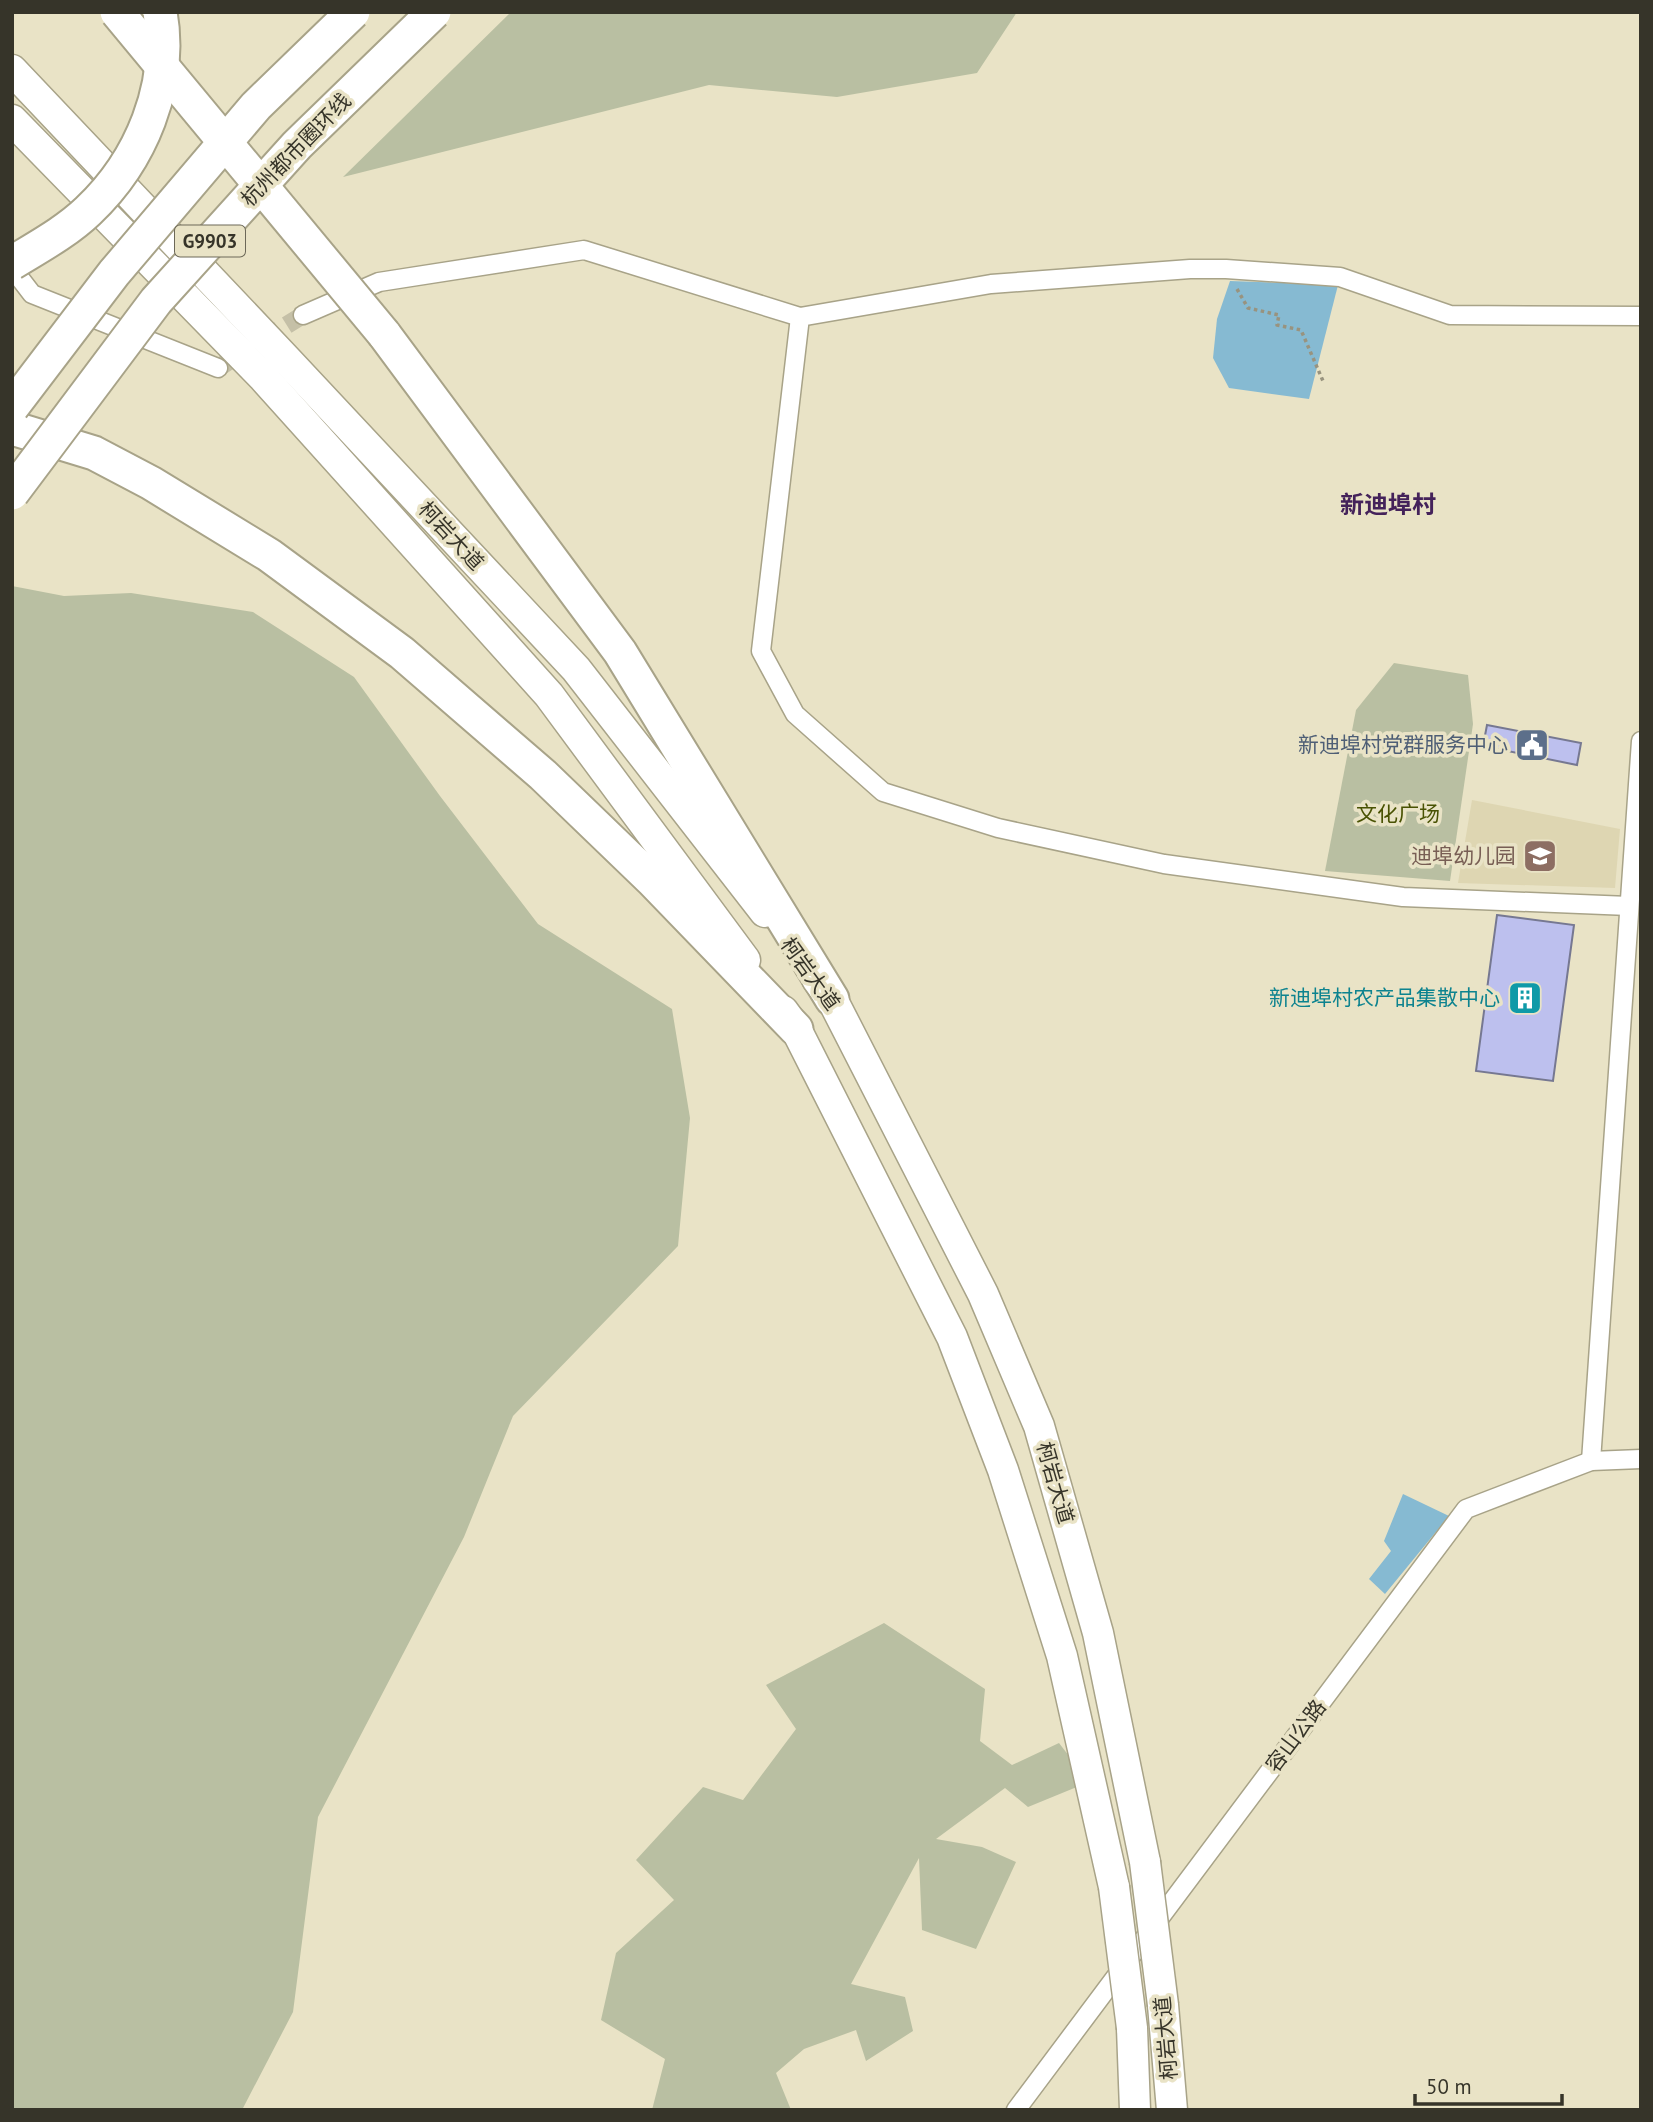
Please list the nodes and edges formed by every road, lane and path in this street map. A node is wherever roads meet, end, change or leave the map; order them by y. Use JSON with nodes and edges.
{"nodes":[{"id":1,"x":117,"y":12,"type":"edge"},
{"id":2,"x":160,"y":12,"type":"edge"},
{"id":3,"x":353,"y":12,"type":"edge"},
{"id":4,"x":434,"y":12,"type":"edge"},
{"id":5,"x":12,"y":70,"type":"edge"},
{"id":6,"x":12,"y":120,"type":"edge"},
{"id":7,"x":12,"y":265,"type":"edge"},
{"id":8,"x":1226,"y":269,"type":"junction"},
{"id":9,"x":303,"y":315,"type":"tunnel mouth"},
{"id":10,"x":1641,"y":316,"type":"edge"},
{"id":11,"x":800,"y":317,"type":"junction"},
{"id":12,"x":218,"y":368,"type":"dead end"},
{"id":13,"x":1323,"y":381,"type":"dead end"},
{"id":14,"x":12,"y":407,"type":"edge"},
{"id":15,"x":12,"y":428,"type":"edge"},
{"id":16,"x":12,"y":493,"type":"edge"},
{"id":17,"x":1641,"y":741,"type":"edge"},
{"id":18,"x":1629,"y":906,"type":"junction"},
{"id":19,"x":832,"y":999,"type":"junction"},
{"id":20,"x":796,"y":1029,"type":"junction"},
{"id":21,"x":1641,"y":1459,"type":"edge"},
{"id":22,"x":1591,"y":1461,"type":"junction"},
{"id":23,"x":1016,"y":2110,"type":"edge"},
{"id":24,"x":1135,"y":2110,"type":"edge"},
{"id":25,"x":1172,"y":2110,"type":"edge"}],
"edges":[{"from":1,"to":19,"type":"highway","bridge":true},
{"from":2,"to":7,"type":"highway","bridge":true},
{"from":3,"to":14,"type":"highway","number":"G9903","bridge":true},
{"from":4,"to":16,"type":"highway","name":"杭州都市圈环线","number":"G9903","bridge":true},
{"from":5,"to":19,"type":"main road","name":"柯岩大道"},
{"from":6,"to":20,"type":"main road","name":"柯岩大道"},
{"from":7,"to":12,"type":"street"},
{"from":8,"to":10,"type":"street"},
{"from":8,"to":11,"type":"street"},
{"from":8,"to":13,"type":"path"},
{"from":9,"to":11,"type":"street"},
{"from":11,"to":18,"type":"street"},
{"from":15,"to":20,"type":"highway"},
{"from":17,"to":18,"type":"street"},
{"from":18,"to":22,"type":"street"},
{"from":19,"to":25,"type":"main road","name":"柯岩大道","bridge":true},
{"from":20,"to":24,"type":"main road","name":"柯岩大道","bridge":true},
{"from":21,"to":22,"type":"street","name":"容山公路"},
{"from":22,"to":23,"type":"street","name":"容山公路"}]}
